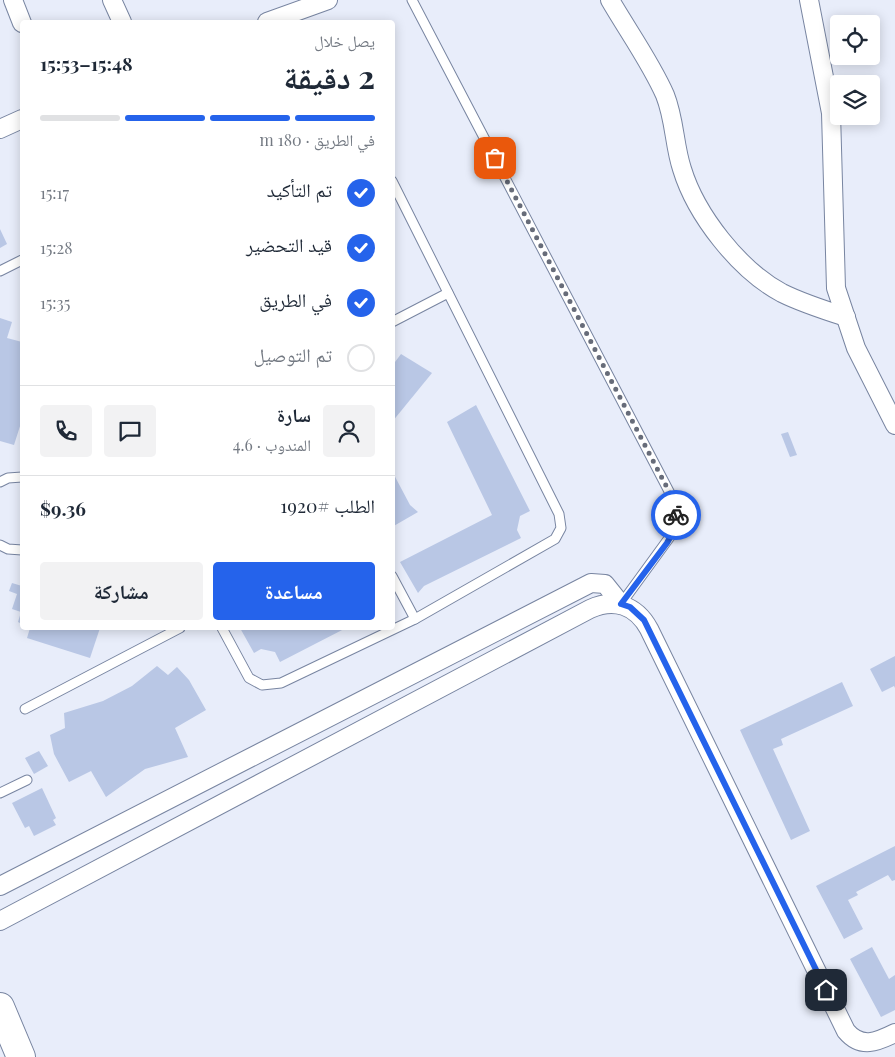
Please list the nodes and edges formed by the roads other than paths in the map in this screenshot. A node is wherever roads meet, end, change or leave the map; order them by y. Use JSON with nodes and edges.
{"nodes":[{"id":1,"x":13,"y":0,"type":"edge"},
{"id":2,"x":112,"y":0,"type":"edge"},
{"id":3,"x":328,"y":0,"type":"edge"},
{"id":4,"x":412,"y":0,"type":"edge"},
{"id":5,"x":610,"y":0,"type":"edge"},
{"id":6,"x":809,"y":0,"type":"edge"},
{"id":7,"x":21,"y":20,"type":"edge"},
{"id":8,"x":121,"y":20,"type":"edge"},
{"id":9,"x":273,"y":20,"type":"edge"},
{"id":10,"x":20,"y":120,"type":"edge"},
{"id":11,"x":0,"y":129,"type":"edge"},
{"id":12,"x":395,"y":187,"type":"edge"},
{"id":13,"x":20,"y":261,"type":"edge"},
{"id":14,"x":0,"y":271,"type":"edge"},
{"id":15,"x":448,"y":293,"type":"junction"},
{"id":16,"x":846,"y":317,"type":"junction"},
{"id":17,"x":395,"y":320,"type":"edge"},
{"id":18,"x":895,"y":425,"type":"edge"},
{"id":19,"x":20,"y":478,"type":"edge"},
{"id":20,"x":0,"y":482,"type":"edge"},
{"id":21,"x":1,"y":547,"type":"edge"},
{"id":22,"x":20,"y":550,"type":"edge"},
{"id":23,"x":395,"y":582,"type":"edge"},
{"id":24,"x":621,"y":604,"type":"junction"},
{"id":25,"x":415,"y":619,"type":"junction"},
{"id":26,"x":395,"y":629,"type":"edge"},
{"id":27,"x":176,"y":630,"type":"edge"},
{"id":28,"x":223,"y":630,"type":"edge"},
{"id":29,"x":392,"y":630,"type":"edge"},
{"id":30,"x":25,"y":709,"type":"dead end"},
{"id":31,"x":27,"y":780,"type":"dead end"},
{"id":32,"x":0,"y":793,"type":"edge"},
{"id":33,"x":0,"y":886,"type":"edge"},
{"id":34,"x":0,"y":921,"type":"edge"},
{"id":35,"x":0,"y":1007,"type":"edge"},
{"id":36,"x":895,"y":1033,"type":"edge"},
{"id":37,"x":21,"y":1057,"type":"edge"}],
"edges":[{"from":1,"to":7,"type":"street"},
{"from":2,"to":8,"type":"street"},
{"from":3,"to":9,"type":"street"},
{"from":4,"to":24,"type":"lane"},
{"from":5,"to":16,"type":"street"},
{"from":6,"to":16,"type":"street"},
{"from":10,"to":11,"type":"street"},
{"from":12,"to":15,"type":"lane"},
{"from":13,"to":14,"type":"lane"},
{"from":15,"to":17,"type":"lane"},
{"from":15,"to":25,"type":"lane"},
{"from":16,"to":18,"type":"street"},
{"from":19,"to":20,"type":"lane"},
{"from":21,"to":22,"type":"lane"},
{"from":23,"to":25,"type":"lane"},
{"from":24,"to":33,"type":"street"},
{"from":24,"to":34,"type":"street"},
{"from":24,"to":36,"type":"street"},
{"from":25,"to":26,"type":"lane"},
{"from":27,"to":30,"type":"lane"},
{"from":28,"to":29,"type":"lane"},
{"from":31,"to":32,"type":"lane"},
{"from":35,"to":37,"type":"highway"}]}
